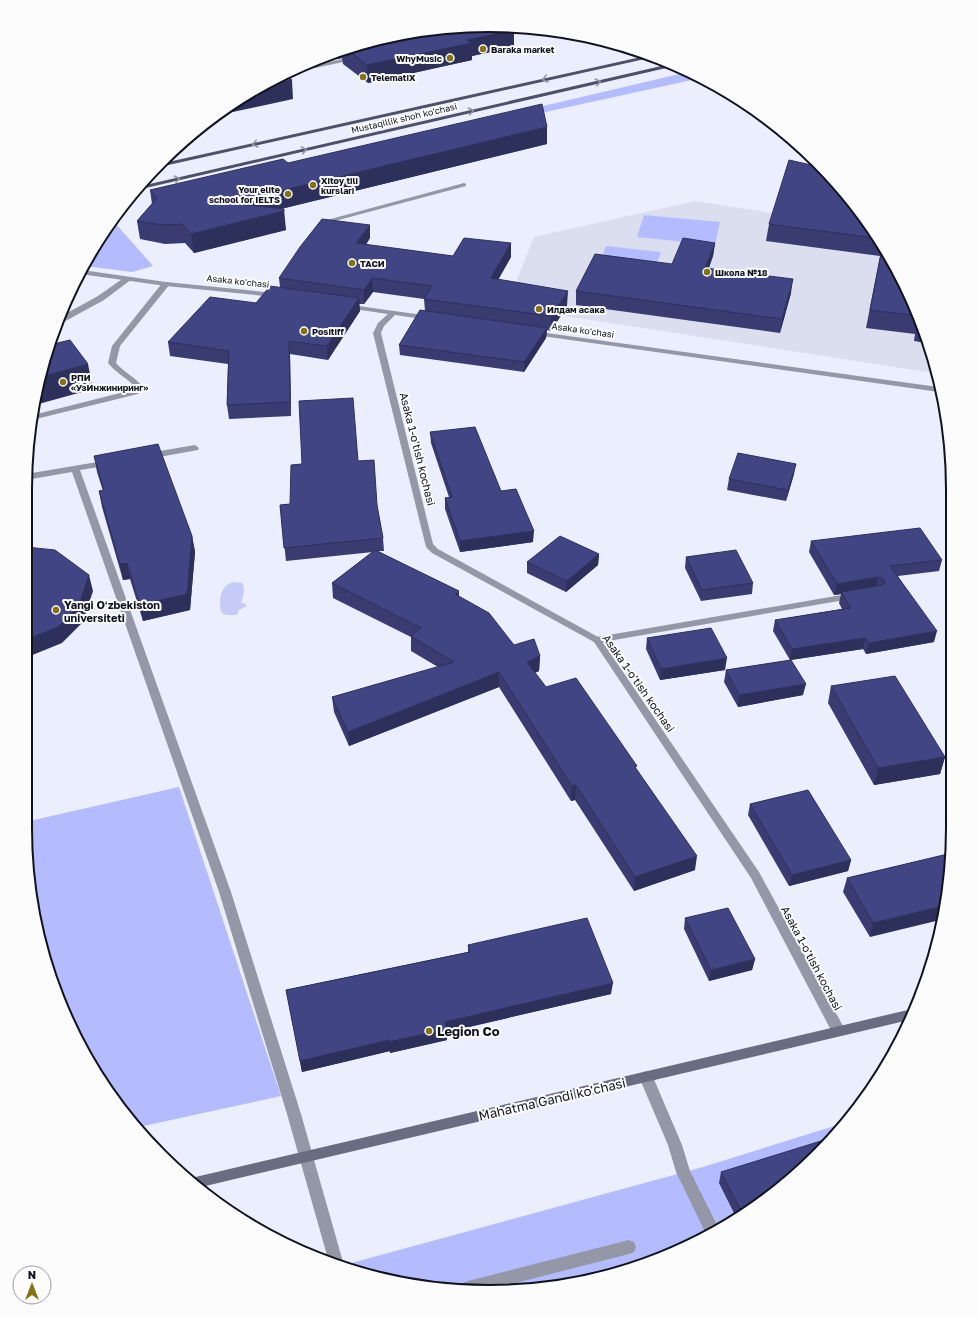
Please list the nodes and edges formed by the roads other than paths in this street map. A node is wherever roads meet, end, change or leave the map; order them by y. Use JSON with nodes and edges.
{"nodes":[{"id":1,"x":360,"y":57,"type":"edge"},
{"id":2,"x":642,"y":58,"type":"edge"},
{"id":3,"x":664,"y":67,"type":"edge"},
{"id":4,"x":312,"y":68,"type":"edge"},
{"id":5,"x":169,"y":163,"type":"edge"},
{"id":6,"x":464,"y":185,"type":"dead end"},
{"id":7,"x":147,"y":186,"type":"edge"},
{"id":8,"x":314,"y":233,"type":"edge"},
{"id":9,"x":86,"y":273,"type":"edge"},
{"id":10,"x":128,"y":279,"type":"junction"},
{"id":11,"x":166,"y":284,"type":"junction"},
{"id":12,"x":277,"y":293,"type":"edge"},
{"id":13,"x":340,"y":305,"type":"edge"},
{"id":14,"x":393,"y":313,"type":"junction"},
{"id":15,"x":66,"y":317,"type":"edge"},
{"id":16,"x":440,"y":320,"type":"edge"},
{"id":17,"x":527,"y":332,"type":"edge"},
{"id":18,"x":934,"y":389,"type":"edge"},
{"id":19,"x":38,"y":417,"type":"edge"},
{"id":20,"x":195,"y":448,"type":"dead end"},
{"id":21,"x":142,"y":457,"type":"edge"},
{"id":22,"x":120,"y":461,"type":"edge"},
{"id":23,"x":75,"y":469,"type":"junction"},
{"id":24,"x":32,"y":476,"type":"edge"},
{"id":25,"x":860,"y":595,"type":"edge"},
{"id":26,"x":597,"y":640,"type":"junction"},
{"id":27,"x":905,"y":1015,"type":"edge"},
{"id":28,"x":838,"y":1030,"type":"junction"},
{"id":29,"x":646,"y":1076,"type":"junction"},
{"id":30,"x":307,"y":1156,"type":"junction"},
{"id":31,"x":199,"y":1181,"type":"edge"},
{"id":32,"x":710,"y":1228,"type":"edge"},
{"id":33,"x":629,"y":1247,"type":"dead end"},
{"id":34,"x":335,"y":1258,"type":"edge"},
{"id":35,"x":481,"y":1285,"type":"edge"}],
"edges":[{"from":1,"to":4,"type":"street"},
{"from":2,"to":5,"type":"main road","name":"Mustaqillik shoh ko'chasi","one_way":true},
{"from":7,"to":3,"type":"main road","name":"Mustaqillik shoh ko'chasi","one_way":true},
{"from":6,"to":8,"type":"street"},
{"from":9,"to":10,"type":"street","name":"Asaka ko'chasi"},
{"from":10,"to":11,"type":"street","name":"Asaka ko'chasi"},
{"from":10,"to":15,"type":"street"},
{"from":11,"to":12,"type":"street","name":"Asaka ko'chasi"},
{"from":11,"to":19,"type":"street"},
{"from":13,"to":14,"type":"street"},
{"from":14,"to":16,"type":"street"},
{"from":14,"to":26,"type":"street","name":"Asaka 1-o'tish kochasi"},
{"from":17,"to":18,"type":"street","name":"Asaka ko'chasi"},
{"from":20,"to":21,"type":"street"},
{"from":22,"to":23,"type":"street"},
{"from":23,"to":24,"type":"street"},
{"from":23,"to":30,"type":"street"},
{"from":25,"to":26,"type":"street"},
{"from":26,"to":28,"type":"street","name":"Asaka 1-o'tish kochasi"},
{"from":27,"to":28,"type":"street","name":"Mahatma Gandi ko'chasi"},
{"from":28,"to":29,"type":"street","name":"Mahatma Gandi ko'chasi"},
{"from":29,"to":30,"type":"street","name":"Mahatma Gandi ko'chasi"},
{"from":29,"to":32,"type":"street"},
{"from":30,"to":31,"type":"street","name":"Mahatma Gandi ko'chasi"},
{"from":30,"to":34,"type":"street"},
{"from":33,"to":35,"type":"street"}]}
